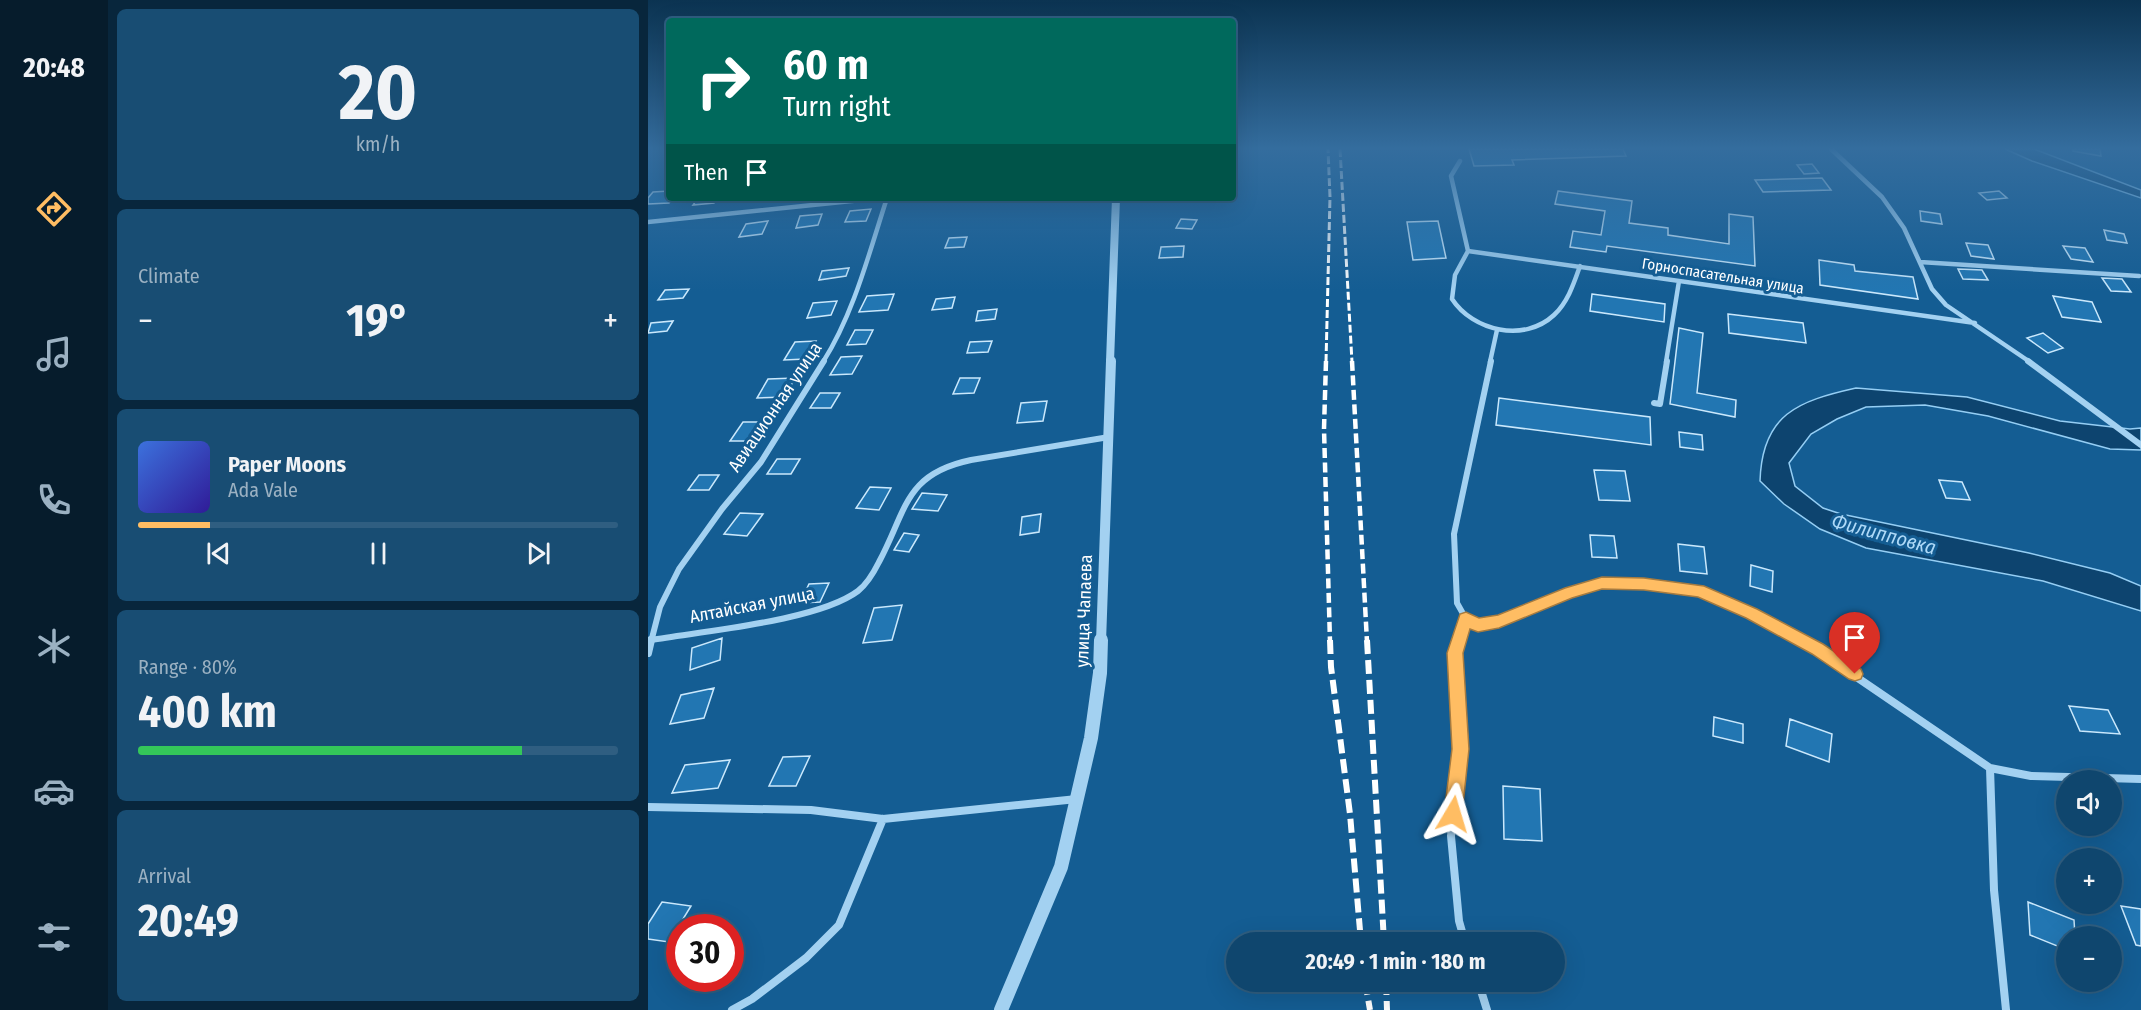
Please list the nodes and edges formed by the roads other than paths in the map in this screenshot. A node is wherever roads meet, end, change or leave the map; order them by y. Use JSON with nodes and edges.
{"nodes":[{"id":1,"x":1456,"y":196,"type":"edge"},
{"id":2,"x":1881,"y":196,"type":"edge"},
{"id":3,"x":852,"y":201,"type":"edge"},
{"id":4,"x":886,"y":201,"type":"edge"},
{"id":5,"x":1116,"y":201,"type":"edge"},
{"id":6,"x":648,"y":222,"type":"edge"},
{"id":7,"x":1468,"y":251,"type":"junction"},
{"id":8,"x":1920,"y":262,"type":"junction"},
{"id":9,"x":1580,"y":266,"type":"junction"},
{"id":10,"x":2139,"y":276,"type":"dead end"},
{"id":11,"x":1679,"y":281,"type":"junction"},
{"id":12,"x":1975,"y":323,"type":"junction"},
{"id":13,"x":1497,"y":330,"type":"junction"},
{"id":14,"x":1654,"y":403,"type":"dead end"},
{"id":15,"x":1108,"y":437,"type":"junction"},
{"id":16,"x":2141,"y":445,"type":"edge"},
{"id":17,"x":1466,"y":619,"type":"junction"},
{"id":18,"x":651,"y":640,"type":"junction"},
{"id":19,"x":648,"y":652,"type":"edge"},
{"id":20,"x":1990,"y":768,"type":"junction"},
{"id":21,"x":2141,"y":779,"type":"edge"},
{"id":22,"x":1077,"y":800,"type":"junction"},
{"id":23,"x":648,"y":807,"type":"edge"},
{"id":24,"x":883,"y":819,"type":"junction"},
{"id":25,"x":1462,"y":932,"type":"edge"},
{"id":26,"x":1481,"y":992,"type":"edge"},
{"id":27,"x":732,"y":1010,"type":"edge"},
{"id":28,"x":1001,"y":1010,"type":"edge"},
{"id":29,"x":1487,"y":1010,"type":"edge"},
{"id":30,"x":2006,"y":1010,"type":"edge"}],
"edges":[{"from":1,"to":7,"type":"street"},
{"from":2,"to":8,"type":"street"},
{"from":3,"to":6,"type":"street"},
{"from":4,"to":18,"type":"street","name":"Авиационная улица"},
{"from":5,"to":15,"type":"street","name":"улица Чапаева"},
{"from":7,"to":9,"type":"street","name":"Горноспасательная улица"},
{"from":7,"to":13,"type":"street"},
{"from":8,"to":10,"type":"street"},
{"from":8,"to":12,"type":"street"},
{"from":9,"to":11,"type":"street","name":"Горноспасательная улица"},
{"from":9,"to":13,"type":"street"},
{"from":11,"to":12,"type":"street","name":"Горноспасательная улица"},
{"from":11,"to":14,"type":"street"},
{"from":12,"to":16,"type":"street"},
{"from":13,"to":17,"type":"street"},
{"from":15,"to":18,"type":"street","name":"Алтайская улица"},
{"from":15,"to":22,"type":"street","name":"улица Чапаева"},
{"from":17,"to":20,"type":"street"},
{"from":17,"to":25,"type":"street"},
{"from":18,"to":19,"type":"street","name":"Авиационная улица"},
{"from":20,"to":21,"type":"street"},
{"from":20,"to":30,"type":"street"},
{"from":22,"to":24,"type":"street"},
{"from":22,"to":28,"type":"street","name":"улица Чапаева"},
{"from":23,"to":24,"type":"street"},
{"from":24,"to":27,"type":"street"},
{"from":26,"to":29,"type":"street"}]}
